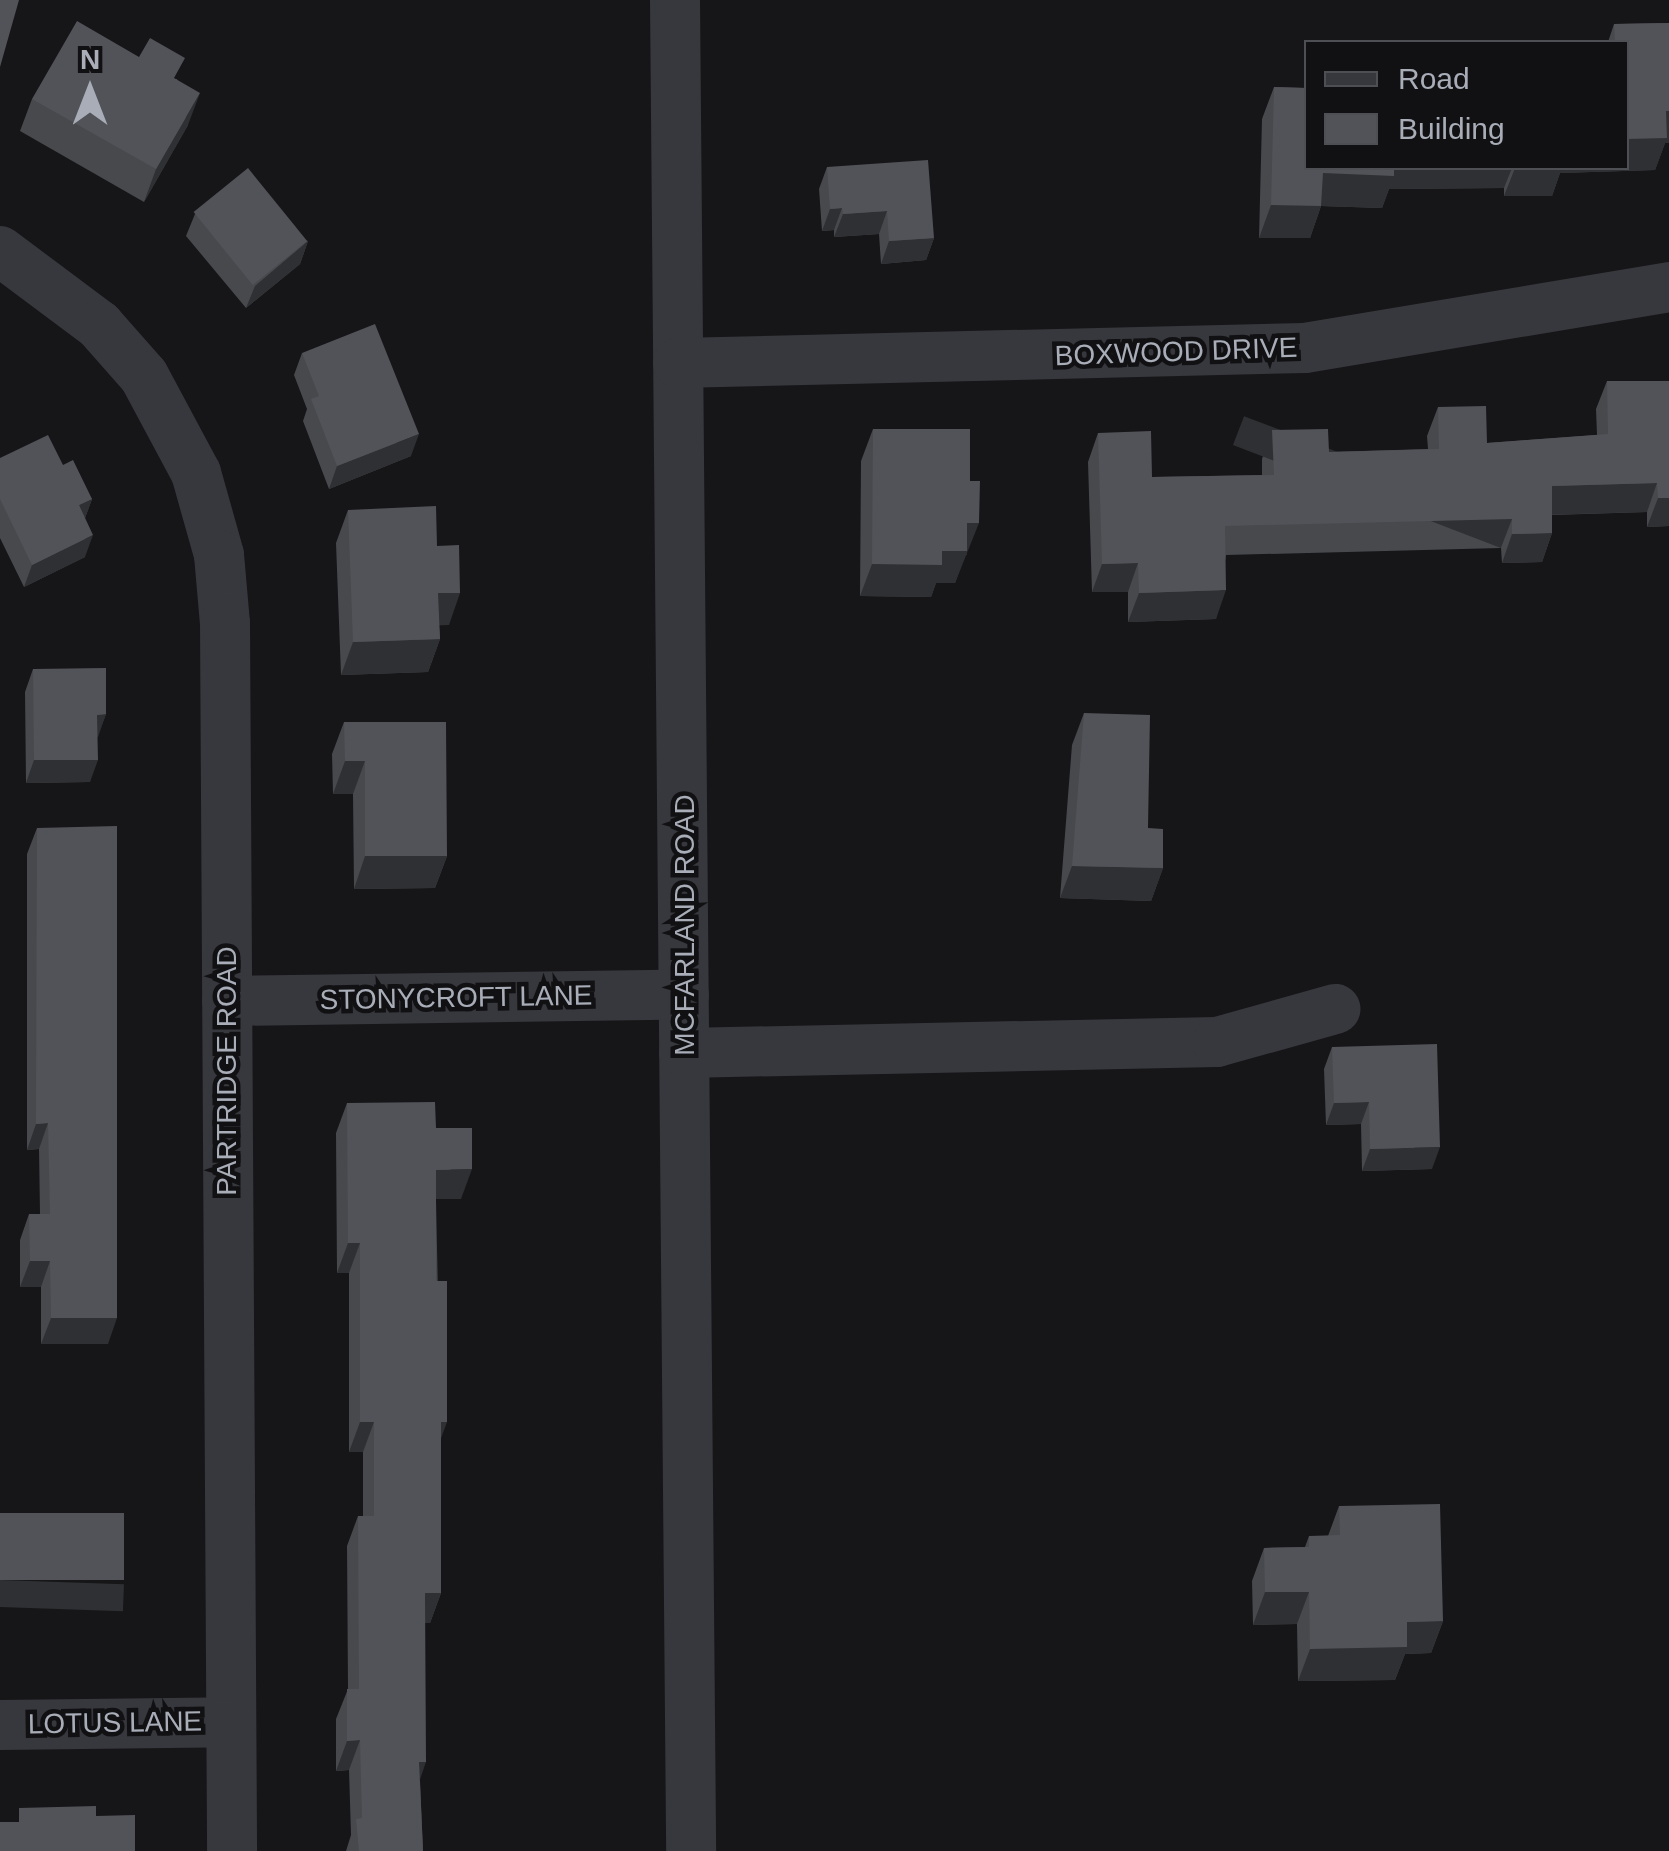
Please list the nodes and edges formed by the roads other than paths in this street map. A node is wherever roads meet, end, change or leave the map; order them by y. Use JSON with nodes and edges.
{"nodes":[{"id":1,"x":675,"y":0,"type":"edge"},
{"id":2,"x":0,"y":251,"type":"edge"},
{"id":3,"x":1669,"y":287,"type":"edge"},
{"id":4,"x":678,"y":364,"type":"junction"},
{"id":5,"x":684,"y":995,"type":"junction"},
{"id":6,"x":228,"y":1001,"type":"junction"},
{"id":7,"x":1336,"y":1009,"type":"dead end"},
{"id":8,"x":684,"y":1053,"type":"junction"},
{"id":9,"x":230,"y":1722,"type":"junction"},
{"id":10,"x":0,"y":1724,"type":"edge"},
{"id":11,"x":232,"y":1851,"type":"edge"},
{"id":12,"x":691,"y":1851,"type":"edge"}],
"edges":[{"from":1,"to":4,"type":"street","name":"MCFARLAND ROAD"},
{"from":2,"to":6,"type":"street","name":"PARTRIDGE ROAD"},
{"from":3,"to":4,"type":"street","name":"BOXWOOD DRIVE"},
{"from":4,"to":5,"type":"street","name":"MCFARLAND ROAD"},
{"from":5,"to":6,"type":"street","name":"STONYCROFT LANE"},
{"from":5,"to":8,"type":"street","name":"MCFARLAND ROAD"},
{"from":6,"to":9,"type":"street","name":"PARTRIDGE ROAD"},
{"from":7,"to":8,"type":"street"},
{"from":8,"to":12,"type":"street","name":"MCFARLAND ROAD"},
{"from":9,"to":10,"type":"street","name":"LOTUS LANE"},
{"from":9,"to":11,"type":"street","name":"PARTRIDGE ROAD"}]}
